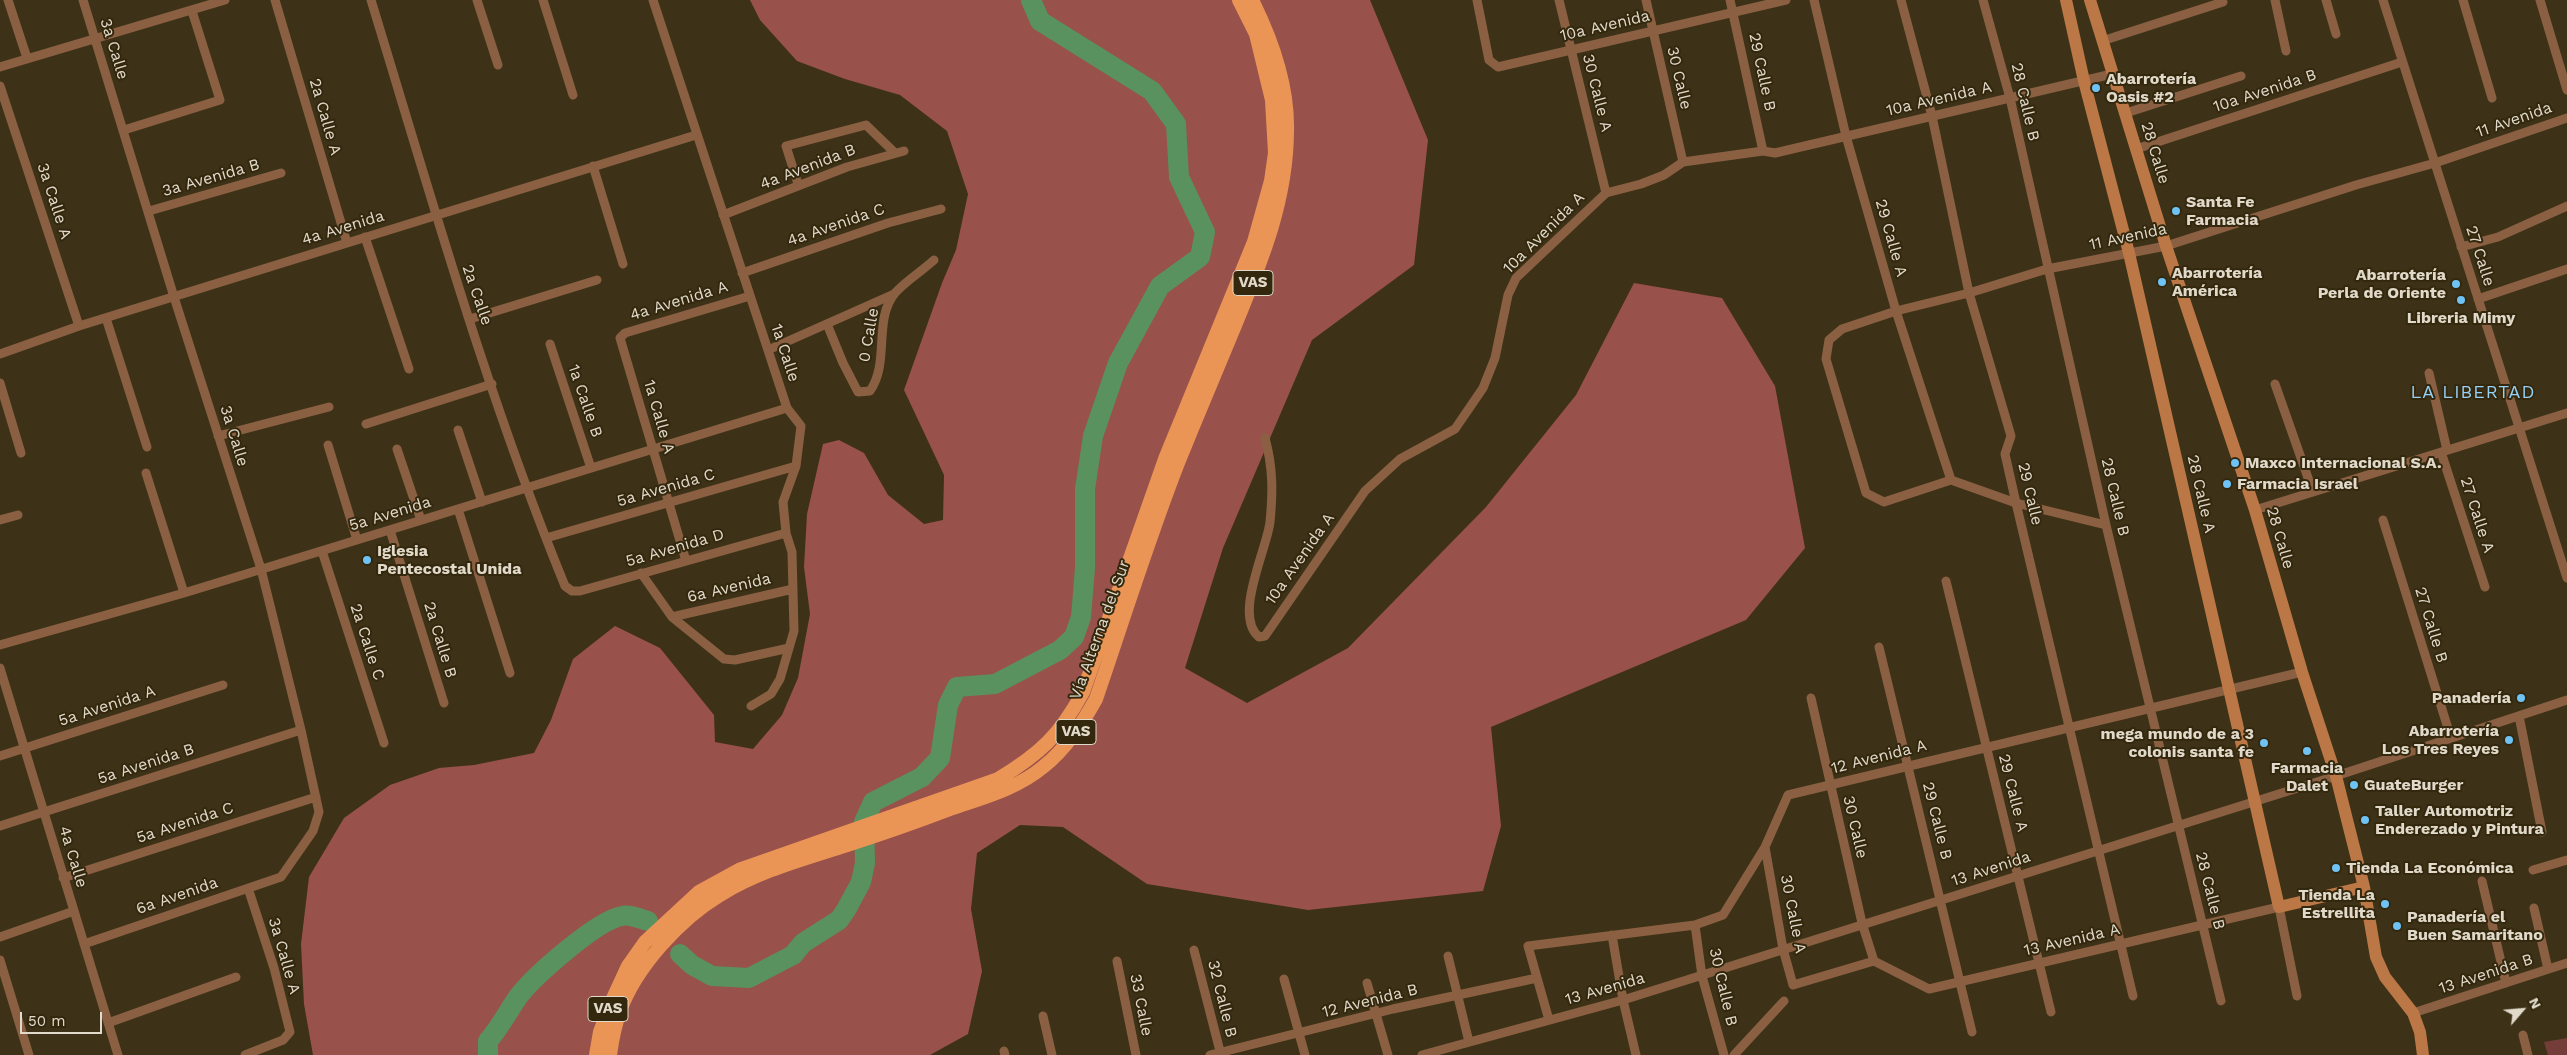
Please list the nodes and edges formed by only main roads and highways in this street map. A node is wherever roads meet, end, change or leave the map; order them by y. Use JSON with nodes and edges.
{"nodes":[{"id":1,"x":1239,"y":0,"type":"edge"},
{"id":2,"x":1252,"y":0,"type":"edge"},
{"id":3,"x":2066,"y":0,"type":"edge"},
{"id":4,"x":2090,"y":0,"type":"edge"},
{"id":5,"x":1140,"y":555,"type":"junction"},
{"id":6,"x":2364,"y":887,"type":"junction"},
{"id":7,"x":2279,"y":907,"type":"joint"},
{"id":8,"x":633,"y":971,"type":"junction"},
{"id":9,"x":596,"y":1055,"type":"edge"},
{"id":10,"x":610,"y":1055,"type":"edge"},
{"id":11,"x":2423,"y":1055,"type":"edge"}],
"edges":[{"from":1,"to":5,"type":"highway","name":"Vía Alterna del Sur","number":"VAS"},
{"from":2,"to":5,"type":"highway","name":"Vía Alterna del Sur","number":"VAS"},
{"from":3,"to":7,"type":"main road","name":"28 Calle A"},
{"from":4,"to":6,"type":"main road","name":"28 Calle"},
{"from":5,"to":8,"type":"highway","name":"Vía Alterna del Sur","number":"VAS"},
{"from":6,"to":7,"type":"main road","name":"13 Avenida A"},
{"from":6,"to":11,"type":"main road","name":"28 Calle"},
{"from":8,"to":9,"type":"highway","name":"Vía Alterna del Sur","number":"VAS"},
{"from":8,"to":10,"type":"highway","name":"Vía Alterna del Sur","number":"VAS"}]}
